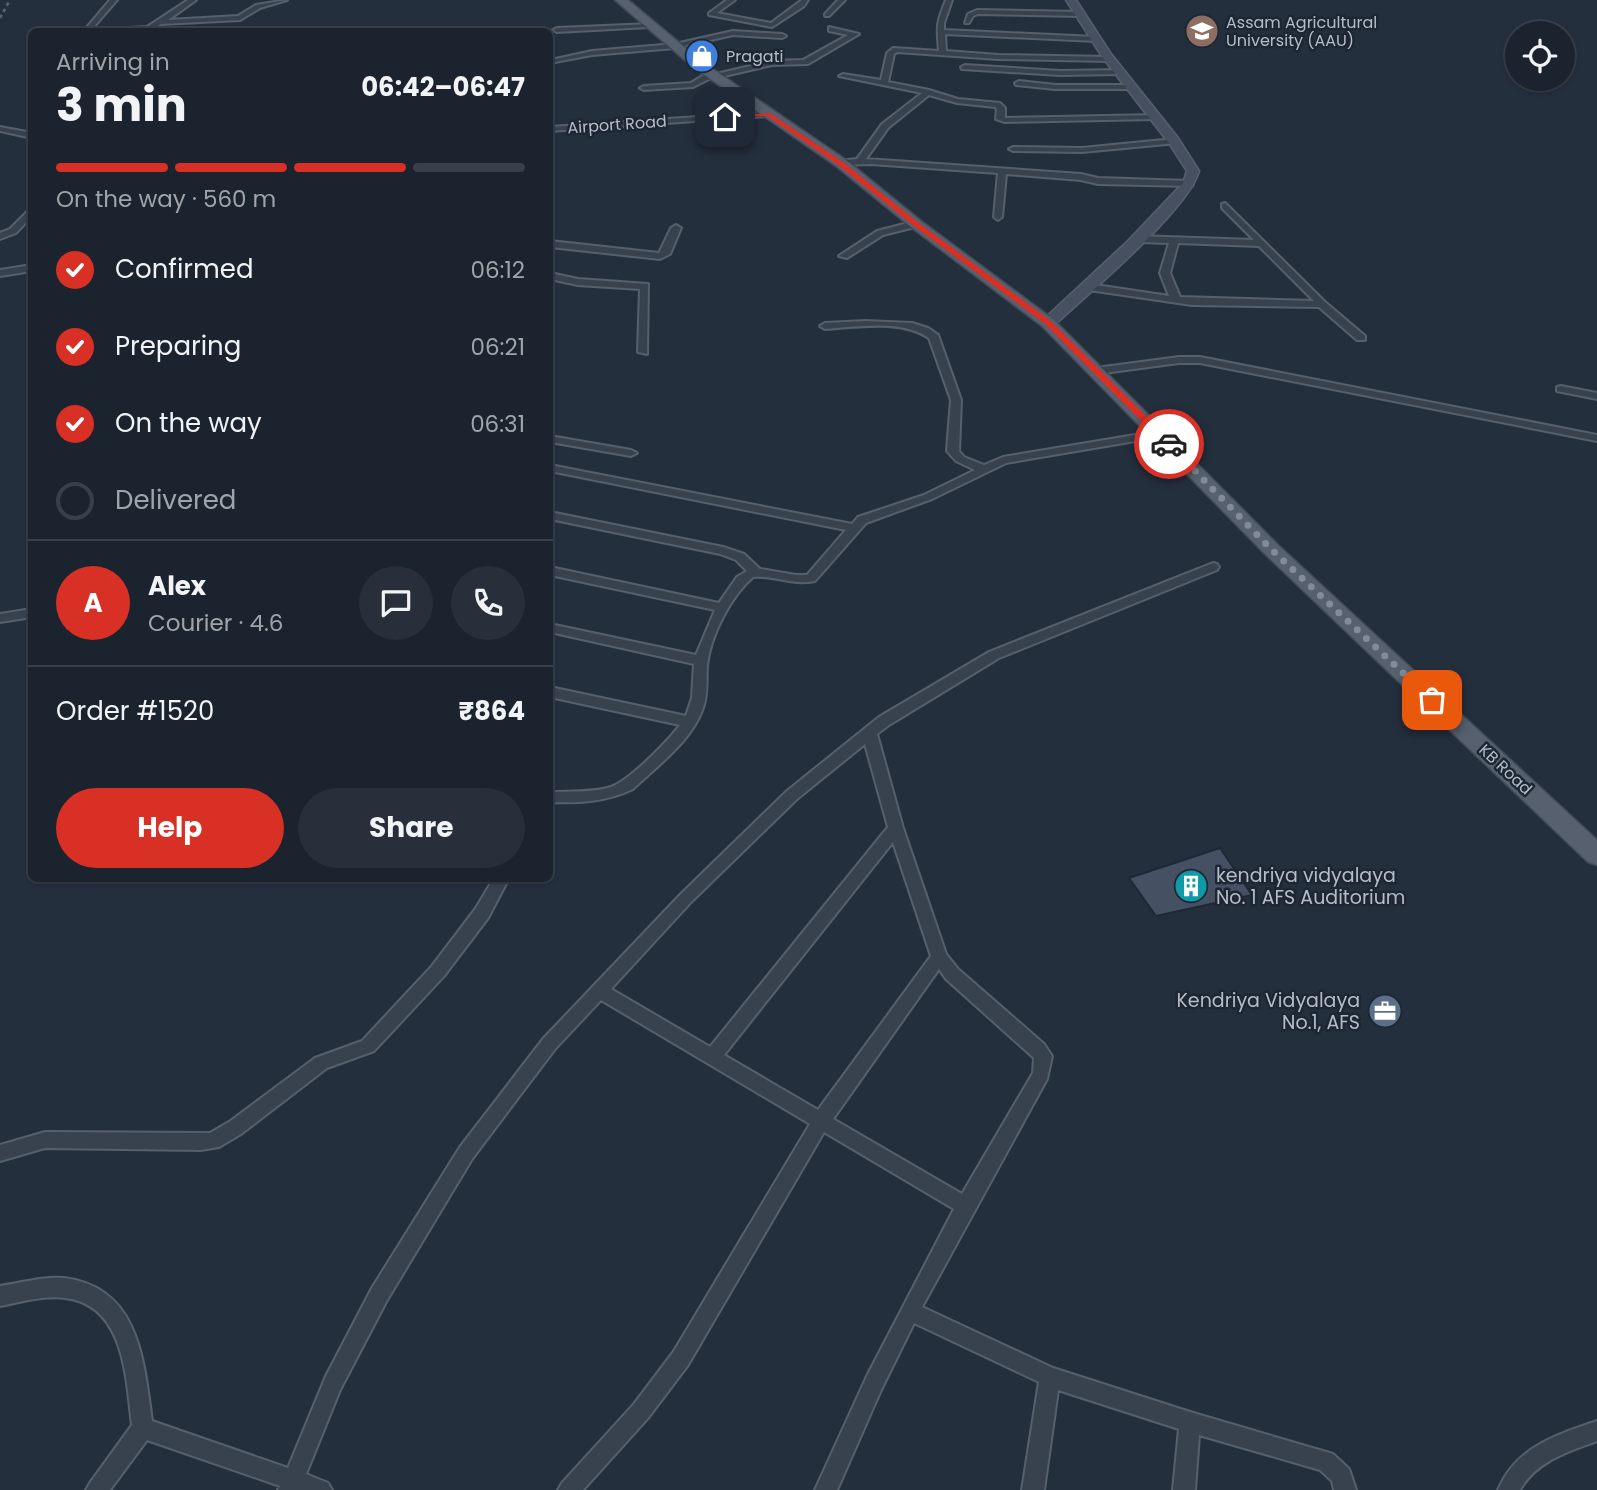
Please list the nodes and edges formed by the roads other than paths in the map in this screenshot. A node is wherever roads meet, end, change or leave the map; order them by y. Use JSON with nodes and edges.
{"nodes":[{"id":1,"x":114,"y":0,"type":"edge"},
{"id":2,"x":193,"y":0,"type":"edge"},
{"id":3,"x":284,"y":0,"type":"edge"},
{"id":4,"x":621,"y":0,"type":"edge"},
{"id":5,"x":732,"y":0,"type":"edge"},
{"id":6,"x":805,"y":0,"type":"edge"},
{"id":7,"x":842,"y":0,"type":"edge"},
{"id":8,"x":949,"y":0,"type":"edge"},
{"id":9,"x":1071,"y":0,"type":"edge"},
{"id":10,"x":827,"y":15,"type":"dead end"},
{"id":11,"x":1080,"y":15,"type":"junction"},
{"id":12,"x":162,"y":22,"type":"junction"},
{"id":13,"x":967,"y":22,"type":"dead end"},
{"id":14,"x":649,"y":25,"type":"junction"},
{"id":15,"x":90,"y":28,"type":"edge"},
{"id":16,"x":149,"y":28,"type":"edge"},
{"id":17,"x":832,"y":29,"type":"dead end"},
{"id":18,"x":557,"y":30,"type":"dead end"},
{"id":19,"x":939,"y":32,"type":"junction"},
{"id":20,"x":782,"y":36,"type":"dead end"},
{"id":21,"x":1096,"y":39,"type":"junction"},
{"id":22,"x":675,"y":46,"type":"junction"},
{"id":23,"x":943,"y":53,"type":"junction"},
{"id":24,"x":1110,"y":59,"type":"junction"},
{"id":25,"x":555,"y":60,"type":"dead end"},
{"id":26,"x":965,"y":67,"type":"dead end"},
{"id":27,"x":1121,"y":72,"type":"junction"},
{"id":28,"x":714,"y":75,"type":"junction"},
{"id":29,"x":843,"y":76,"type":"dead end"},
{"id":30,"x":1019,"y":83,"type":"dead end"},
{"id":31,"x":884,"y":84,"type":"junction"},
{"id":32,"x":1132,"y":87,"type":"junction"},
{"id":33,"x":644,"y":88,"type":"dead end"},
{"id":34,"x":929,"y":92,"type":"junction"},
{"id":35,"x":768,"y":114,"type":"junction"},
{"id":36,"x":1156,"y":117,"type":"junction"},
{"id":37,"x":553,"y":129,"type":"edge"},
{"id":38,"x":0,"y":130,"type":"edge"},
{"id":39,"x":28,"y":135,"type":"edge"},
{"id":40,"x":1174,"y":141,"type":"junction"},
{"id":41,"x":1013,"y":149,"type":"dead end"},
{"id":42,"x":860,"y":161,"type":"junction"},
{"id":43,"x":841,"y":163,"type":"junction"},
{"id":44,"x":1002,"y":172,"type":"junction"},
{"id":45,"x":1188,"y":184,"type":"junction"},
{"id":46,"x":1225,"y":206,"type":"dead end"},
{"id":47,"x":28,"y":214,"type":"edge"},
{"id":48,"x":998,"y":217,"type":"dead end"},
{"id":49,"x":916,"y":224,"type":"junction"},
{"id":50,"x":676,"y":228,"type":"dead end"},
{"id":51,"x":28,"y":229,"type":"edge"},
{"id":52,"x":13,"y":231,"type":"junction"},
{"id":53,"x":0,"y":236,"type":"edge"},
{"id":54,"x":1138,"y":239,"type":"junction"},
{"id":55,"x":1174,"y":240,"type":"junction"},
{"id":56,"x":1261,"y":243,"type":"junction"},
{"id":57,"x":553,"y":244,"type":"edge"},
{"id":58,"x":844,"y":256,"type":"dead end"},
{"id":59,"x":28,"y":269,"type":"edge"},
{"id":60,"x":0,"y":273,"type":"edge"},
{"id":61,"x":553,"y":277,"type":"edge"},
{"id":62,"x":1088,"y":287,"type":"junction"},
{"id":63,"x":1176,"y":300,"type":"junction"},
{"id":64,"x":1322,"y":304,"type":"junction"},
{"id":65,"x":1048,"y":323,"type":"junction"},
{"id":66,"x":825,"y":326,"type":"dead end"},
{"id":67,"x":1361,"y":338,"type":"dead end"},
{"id":68,"x":643,"y":352,"type":"dead end"},
{"id":69,"x":1096,"y":371,"type":"junction"},
{"id":70,"x":1561,"y":389,"type":"dead end"},
{"id":71,"x":1597,"y":396,"type":"edge"},
{"id":72,"x":1159,"y":434,"type":"junction"},
{"id":73,"x":1597,"y":438,"type":"edge"},
{"id":74,"x":553,"y":440,"type":"edge"},
{"id":75,"x":631,"y":453,"type":"dead end"},
{"id":76,"x":553,"y":469,"type":"edge"},
{"id":77,"x":983,"y":469,"type":"junction"},
{"id":78,"x":553,"y":516,"type":"edge"},
{"id":79,"x":853,"y":528,"type":"junction"},
{"id":80,"x":1213,"y":567,"type":"dead end"},
{"id":81,"x":553,"y":572,"type":"edge"},
{"id":82,"x":756,"y":572,"type":"junction"},
{"id":83,"x":724,"y":608,"type":"junction"},
{"id":84,"x":28,"y":614,"type":"edge"},
{"id":85,"x":0,"y":618,"type":"edge"},
{"id":86,"x":553,"y":629,"type":"edge"},
{"id":87,"x":701,"y":661,"type":"junction"},
{"id":88,"x":553,"y":693,"type":"edge"},
{"id":89,"x":689,"y":722,"type":"junction"},
{"id":90,"x":869,"y":732,"type":"junction"},
{"id":91,"x":553,"y":797,"type":"edge"},
{"id":92,"x":896,"y":828,"type":"junction"},
{"id":93,"x":1597,"y":855,"type":"edge"},
{"id":94,"x":500,"y":882,"type":"edge"},
{"id":95,"x":939,"y":957,"type":"junction"},
{"id":96,"x":598,"y":990,"type":"junction"},
{"id":97,"x":712,"y":1056,"type":"junction"},
{"id":98,"x":821,"y":1121,"type":"junction"},
{"id":99,"x":0,"y":1153,"type":"edge"},
{"id":100,"x":964,"y":1205,"type":"junction"},
{"id":101,"x":0,"y":1296,"type":"edge"},
{"id":102,"x":910,"y":1311,"type":"junction"},
{"id":103,"x":1050,"y":1377,"type":"junction"},
{"id":104,"x":1190,"y":1422,"type":"junction"},
{"id":105,"x":143,"y":1428,"type":"junction"},
{"id":106,"x":1597,"y":1431,"type":"edge"},
{"id":107,"x":290,"y":1485,"type":"edge"},
{"id":108,"x":97,"y":1490,"type":"edge"},
{"id":109,"x":321,"y":1490,"type":"edge"},
{"id":110,"x":569,"y":1490,"type":"edge"},
{"id":111,"x":826,"y":1490,"type":"edge"},
{"id":112,"x":1033,"y":1490,"type":"edge"},
{"id":113,"x":1184,"y":1490,"type":"edge"},
{"id":114,"x":1345,"y":1490,"type":"edge"},
{"id":115,"x":1509,"y":1490,"type":"edge"}],
"edges":[{"from":1,"to":15,"type":"street"},
{"from":2,"to":12,"type":"street"},
{"from":3,"to":12,"type":"street"},
{"from":4,"to":14,"type":"main road","name":"KB Road"},
{"from":5,"to":6,"type":"street"},
{"from":7,"to":10,"type":"street"},
{"from":8,"to":19,"type":"street"},
{"from":9,"to":11,"type":"main road"},
{"from":11,"to":13,"type":"street"},
{"from":11,"to":21,"type":"main road"},
{"from":12,"to":16,"type":"street"},
{"from":14,"to":18,"type":"street"},
{"from":14,"to":22,"type":"main road","name":"KB Road"},
{"from":17,"to":28,"type":"street"},
{"from":19,"to":21,"type":"street"},
{"from":19,"to":23,"type":"street"},
{"from":20,"to":22,"type":"street"},
{"from":21,"to":24,"type":"main road"},
{"from":22,"to":25,"type":"street"},
{"from":22,"to":28,"type":"main road","name":"KB Road"},
{"from":23,"to":24,"type":"street"},
{"from":23,"to":31,"type":"street"},
{"from":24,"to":27,"type":"main road"},
{"from":26,"to":27,"type":"street"},
{"from":27,"to":32,"type":"main road"},
{"from":28,"to":33,"type":"street"},
{"from":28,"to":35,"type":"main road","name":"KB Road"},
{"from":29,"to":31,"type":"street"},
{"from":30,"to":32,"type":"street"},
{"from":31,"to":34,"type":"street"},
{"from":32,"to":36,"type":"main road"},
{"from":34,"to":36,"type":"street"},
{"from":34,"to":42,"type":"street"},
{"from":35,"to":37,"type":"street","name":"Airport Road"},
{"from":35,"to":43,"type":"main road","name":"KB Road"},
{"from":36,"to":40,"type":"main road"},
{"from":38,"to":39,"type":"street"},
{"from":40,"to":41,"type":"street"},
{"from":40,"to":45,"type":"main road"},
{"from":42,"to":43,"type":"street"},
{"from":42,"to":44,"type":"street"},
{"from":43,"to":49,"type":"main road","name":"KB Road"},
{"from":44,"to":45,"type":"street"},
{"from":44,"to":48,"type":"street"},
{"from":45,"to":54,"type":"main road"},
{"from":46,"to":56,"type":"street"},
{"from":47,"to":52,"type":"street"},
{"from":49,"to":58,"type":"street"},
{"from":49,"to":65,"type":"main road","name":"KB Road"},
{"from":50,"to":57,"type":"street"},
{"from":51,"to":52,"type":"street"},
{"from":52,"to":53,"type":"street"},
{"from":54,"to":55,"type":"street"},
{"from":54,"to":62,"type":"main road"},
{"from":55,"to":56,"type":"street"},
{"from":55,"to":63,"type":"street"},
{"from":56,"to":64,"type":"street"},
{"from":59,"to":60,"type":"street"},
{"from":61,"to":68,"type":"street"},
{"from":62,"to":63,"type":"street"},
{"from":62,"to":65,"type":"main road"},
{"from":63,"to":64,"type":"street"},
{"from":64,"to":67,"type":"street"},
{"from":65,"to":69,"type":"main road","name":"KB Road"},
{"from":66,"to":77,"type":"street"},
{"from":69,"to":72,"type":"main road","name":"KB Road"},
{"from":69,"to":73,"type":"street"},
{"from":70,"to":71,"type":"street"},
{"from":72,"to":77,"type":"street"},
{"from":72,"to":93,"type":"main road","name":"KB Road"},
{"from":74,"to":75,"type":"street"},
{"from":76,"to":79,"type":"street"},
{"from":77,"to":79,"type":"street"},
{"from":78,"to":82,"type":"street"},
{"from":79,"to":82,"type":"street"},
{"from":80,"to":90,"type":"street"},
{"from":81,"to":83,"type":"street"},
{"from":82,"to":83,"type":"street"},
{"from":83,"to":87,"type":"street"},
{"from":84,"to":85,"type":"street"},
{"from":86,"to":87,"type":"street"},
{"from":87,"to":89,"type":"street"},
{"from":88,"to":89,"type":"street"},
{"from":89,"to":91,"type":"street"},
{"from":90,"to":92,"type":"street"},
{"from":90,"to":96,"type":"street"},
{"from":92,"to":95,"type":"street"},
{"from":92,"to":97,"type":"street"},
{"from":94,"to":99,"type":"street"},
{"from":95,"to":98,"type":"street"},
{"from":95,"to":100,"type":"street"},
{"from":96,"to":97,"type":"street"},
{"from":96,"to":107,"type":"street"},
{"from":97,"to":98,"type":"street"},
{"from":98,"to":100,"type":"street"},
{"from":98,"to":110,"type":"street"},
{"from":100,"to":102,"type":"street"},
{"from":101,"to":105,"type":"street"},
{"from":102,"to":103,"type":"street"},
{"from":102,"to":111,"type":"street"},
{"from":103,"to":104,"type":"street"},
{"from":103,"to":112,"type":"street"},
{"from":104,"to":113,"type":"street"},
{"from":104,"to":114,"type":"street"},
{"from":105,"to":107,"type":"street"},
{"from":105,"to":108,"type":"street"},
{"from":106,"to":115,"type":"street"},
{"from":107,"to":109,"type":"street"}]}
